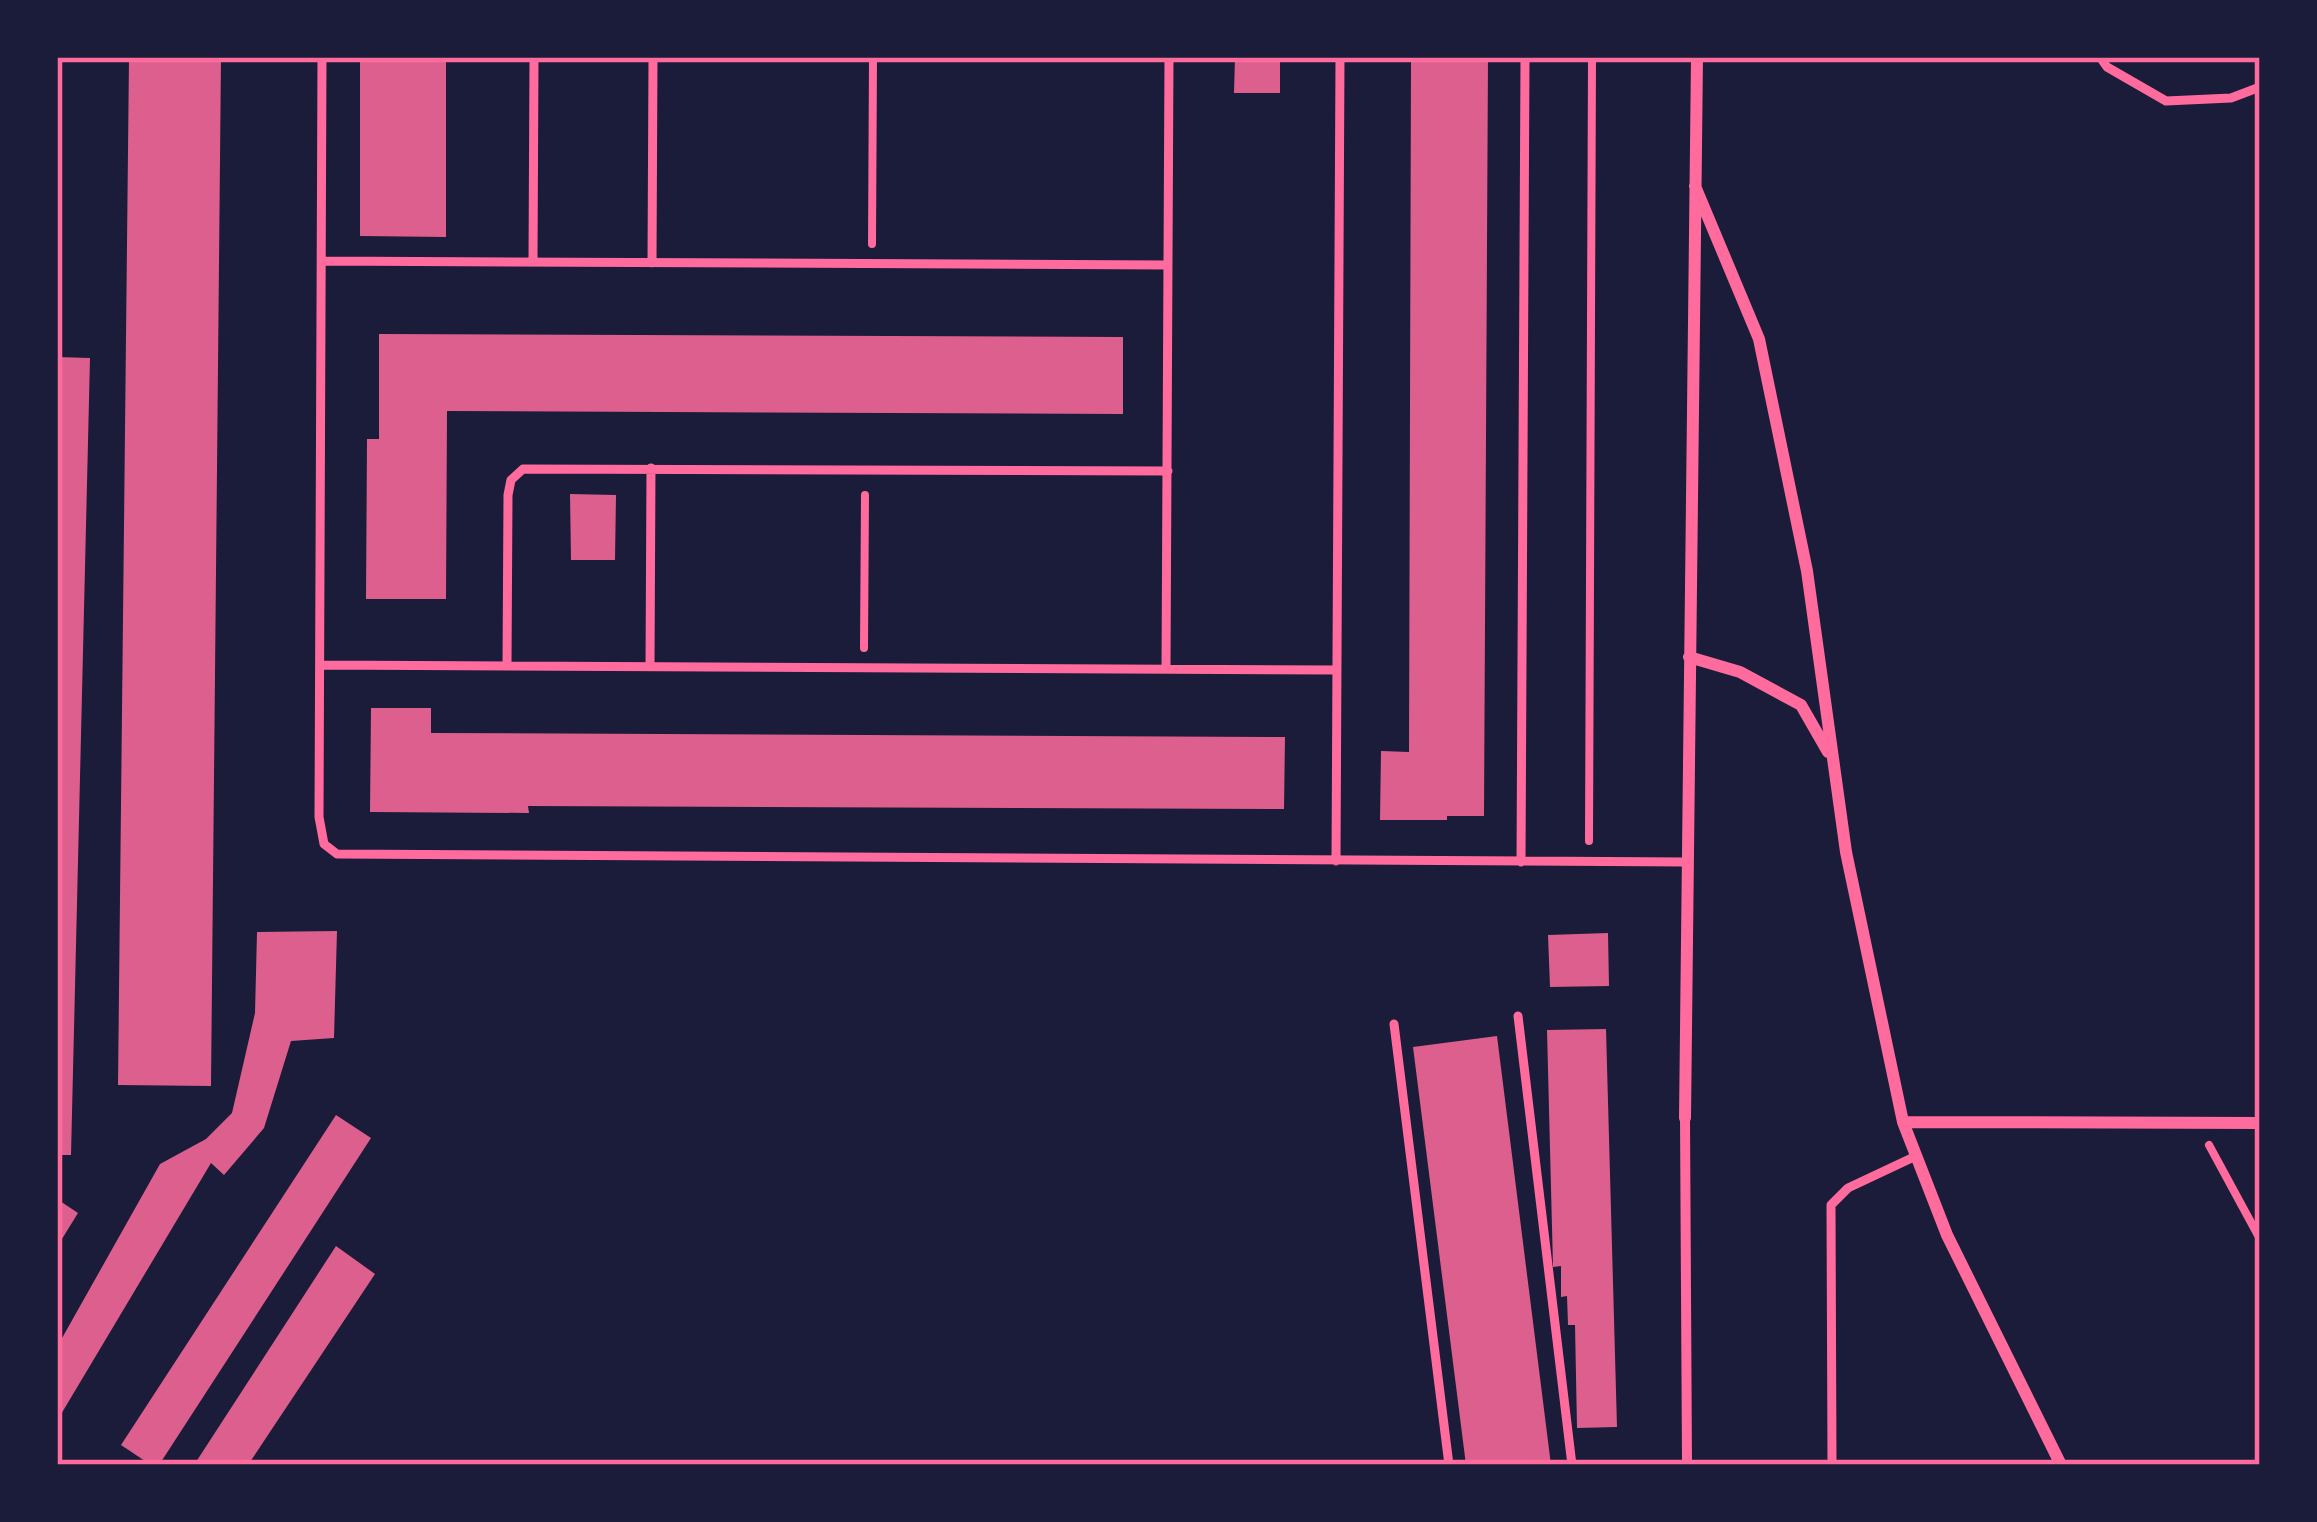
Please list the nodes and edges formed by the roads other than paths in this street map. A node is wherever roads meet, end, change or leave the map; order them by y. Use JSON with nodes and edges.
{"nodes":[{"id":1,"x":322,"y":57,"type":"edge"},
{"id":2,"x":534,"y":57,"type":"edge"},
{"id":3,"x":652,"y":57,"type":"edge"},
{"id":4,"x":1169,"y":57,"type":"edge"},
{"id":5,"x":1340,"y":57,"type":"edge"},
{"id":6,"x":1525,"y":57,"type":"edge"},
{"id":7,"x":1696,"y":57,"type":"edge"},
{"id":8,"x":2100,"y":57,"type":"edge"},
{"id":9,"x":2260,"y":87,"type":"edge"},
{"id":10,"x":1695,"y":186,"type":"junction"},
{"id":11,"x":322,"y":262,"type":"junction"},
{"id":12,"x":533,"y":262,"type":"junction"},
{"id":13,"x":652,"y":263,"type":"junction"},
{"id":14,"x":1168,"y":266,"type":"junction"},
{"id":15,"x":650,"y":468,"type":"junction"},
{"id":16,"x":1168,"y":471,"type":"junction"},
{"id":17,"x":1689,"y":657,"type":"junction"},
{"id":18,"x":320,"y":664,"type":"junction"},
{"id":19,"x":507,"y":666,"type":"junction"},
{"id":20,"x":650,"y":667,"type":"junction"},
{"id":21,"x":1166,"y":669,"type":"junction"},
{"id":22,"x":1337,"y":670,"type":"junction"},
{"id":23,"x":1832,"y":758,"type":"junction"},
{"id":24,"x":1336,"y":861,"type":"junction"},
{"id":25,"x":1521,"y":862,"type":"junction"},
{"id":26,"x":1686,"y":862,"type":"junction"},
{"id":27,"x":1518,"y":1016,"type":"dead end"},
{"id":28,"x":1394,"y":1024,"type":"dead end"},
{"id":29,"x":1685,"y":1118,"type":"joint"},
{"id":30,"x":1903,"y":1122,"type":"junction"},
{"id":31,"x":2260,"y":1123,"type":"edge"},
{"id":32,"x":1916,"y":1156,"type":"junction"},
{"id":33,"x":1449,"y":1465,"type":"edge"},
{"id":34,"x":1572,"y":1465,"type":"edge"},
{"id":35,"x":1687,"y":1465,"type":"edge"},
{"id":36,"x":1832,"y":1465,"type":"edge"},
{"id":37,"x":2060,"y":1465,"type":"edge"}],
"edges":[{"from":1,"to":11,"type":"lane"},
{"from":2,"to":12,"type":"lane"},
{"from":3,"to":13,"type":"lane"},
{"from":4,"to":14,"type":"lane"},
{"from":5,"to":22,"type":"lane"},
{"from":6,"to":25,"type":"lane"},
{"from":7,"to":10,"type":"street"},
{"from":8,"to":9,"type":"lane"},
{"from":10,"to":17,"type":"street"},
{"from":10,"to":23,"type":"street"},
{"from":11,"to":12,"type":"lane"},
{"from":11,"to":18,"type":"lane"},
{"from":12,"to":13,"type":"lane"},
{"from":13,"to":14,"type":"lane"},
{"from":14,"to":16,"type":"lane"},
{"from":15,"to":16,"type":"lane"},
{"from":15,"to":19,"type":"lane"},
{"from":15,"to":20,"type":"lane"},
{"from":16,"to":21,"type":"lane"},
{"from":17,"to":23,"type":"street"},
{"from":17,"to":26,"type":"street"},
{"from":18,"to":19,"type":"lane"},
{"from":18,"to":24,"type":"lane"},
{"from":19,"to":20,"type":"lane"},
{"from":20,"to":21,"type":"lane"},
{"from":21,"to":22,"type":"lane"},
{"from":22,"to":24,"type":"lane"},
{"from":23,"to":30,"type":"street"},
{"from":24,"to":25,"type":"lane"},
{"from":25,"to":26,"type":"lane"},
{"from":26,"to":29,"type":"street"},
{"from":27,"to":34,"type":"lane"},
{"from":28,"to":33,"type":"lane"},
{"from":29,"to":35,"type":"street"},
{"from":30,"to":31,"type":"street"},
{"from":30,"to":32,"type":"street"},
{"from":32,"to":36,"type":"lane"},
{"from":32,"to":37,"type":"street"}]}
